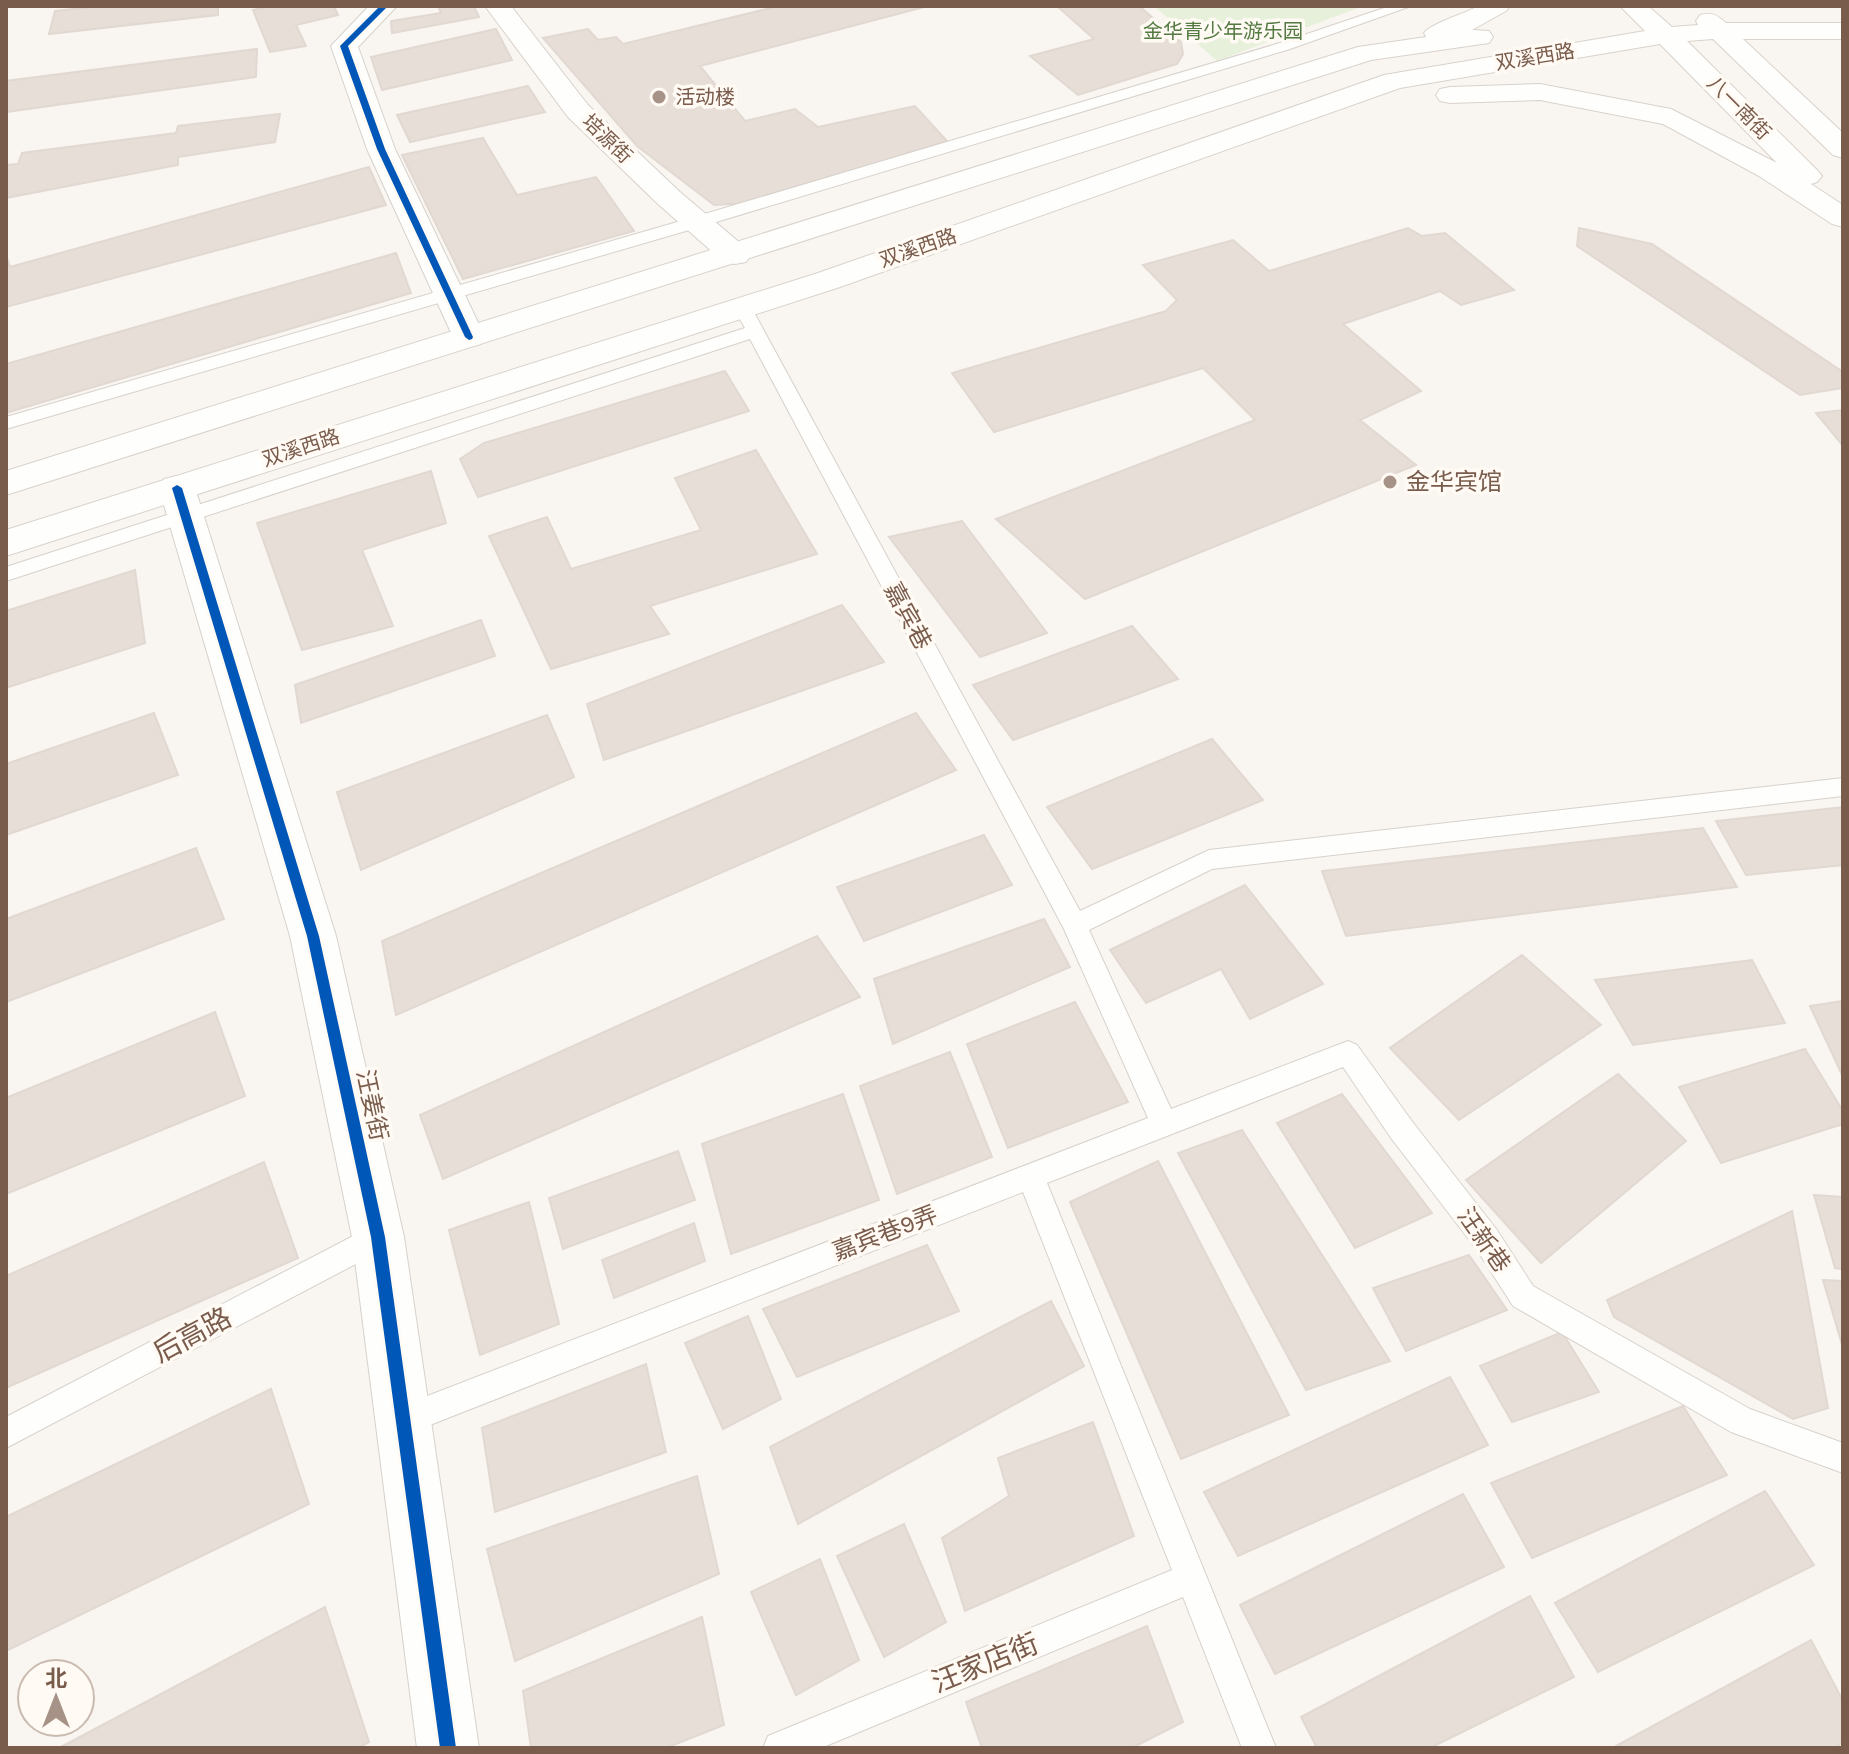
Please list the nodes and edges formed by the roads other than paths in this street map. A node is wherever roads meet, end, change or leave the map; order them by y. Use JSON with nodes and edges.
{"nodes":[{"id":1,"x":384,"y":6,"type":"edge"},
{"id":2,"x":498,"y":6,"type":"edge"},
{"id":3,"x":1404,"y":6,"type":"edge"},
{"id":4,"x":1497,"y":6,"type":"edge"},
{"id":5,"x":1696,"y":7,"type":"edge"},
{"id":6,"x":1843,"y":7,"type":"edge"},
{"id":7,"x":1629,"y":12,"type":"edge"},
{"id":8,"x":1719,"y":31,"type":"junction"},
{"id":9,"x":1843,"y":31,"type":"edge"},
{"id":10,"x":1498,"y":34,"type":"dead end"},
{"id":11,"x":1666,"y":35,"type":"junction"},
{"id":12,"x":1378,"y":52,"type":"junction"},
{"id":13,"x":1282,"y":120,"type":"junction"},
{"id":14,"x":1843,"y":149,"type":"edge"},
{"id":15,"x":1843,"y":212,"type":"edge"},
{"id":16,"x":1843,"y":218,"type":"edge"},
{"id":17,"x":697,"y":222,"type":"junction"},
{"id":18,"x":735,"y":255,"type":"junction"},
{"id":19,"x":448,"y":292,"type":"junction"},
{"id":20,"x":748,"y":319,"type":"junction"},
{"id":21,"x":469,"y":337,"type":"junction"},
{"id":22,"x":6,"y":423,"type":"edge"},
{"id":23,"x":6,"y":483,"type":"edge"},
{"id":24,"x":181,"y":503,"type":"junction"},
{"id":25,"x":6,"y":543,"type":"edge"},
{"id":26,"x":6,"y":574,"type":"edge"},
{"id":27,"x":1843,"y":787,"type":"edge"},
{"id":28,"x":1075,"y":925,"type":"junction"},
{"id":29,"x":1164,"y":1124,"type":"junction"},
{"id":30,"x":1031,"y":1177,"type":"junction"},
{"id":31,"x":378,"y":1237,"type":"junction"},
{"id":32,"x":402,"y":1421,"type":"junction"},
{"id":33,"x":6,"y":1433,"type":"edge"},
{"id":34,"x":1843,"y":1458,"type":"edge"},
{"id":35,"x":1191,"y":1578,"type":"junction"},
{"id":36,"x":448,"y":1748,"type":"edge"},
{"id":37,"x":780,"y":1748,"type":"edge"},
{"id":38,"x":1259,"y":1748,"type":"edge"}],
"edges":[{"from":1,"to":19,"type":"main road"},
{"from":2,"to":17,"type":"main road","name":"培源街"},
{"from":3,"to":17,"type":"lane"},
{"from":4,"to":12,"type":"main road"},
{"from":5,"to":6,"type":"main road"},
{"from":5,"to":7,"type":"main road"},
{"from":5,"to":8,"type":"main road","name":"八一南街"},
{"from":7,"to":11,"type":"main road","name":"八一南街"},
{"from":8,"to":9,"type":"main road","name":"双溪西路"},
{"from":8,"to":11,"type":"main road","name":"双溪西路"},
{"from":8,"to":14,"type":"main road","name":"八一南街"},
{"from":10,"to":12,"type":"main road","name":"双溪西路"},
{"from":11,"to":13,"type":"main road","name":"双溪西路"},
{"from":11,"to":15,"type":"main road","name":"八一南街"},
{"from":12,"to":18,"type":"main road","name":"双溪西路"},
{"from":13,"to":16,"type":"main road"},
{"from":13,"to":20,"type":"main road","name":"双溪西路"},
{"from":17,"to":18,"type":"main road","name":"培源街"},
{"from":17,"to":19,"type":"lane"},
{"from":18,"to":21,"type":"main road","name":"双溪西路"},
{"from":19,"to":21,"type":"main road"},
{"from":19,"to":22,"type":"lane"},
{"from":20,"to":24,"type":"main road","name":"双溪西路"},
{"from":20,"to":28,"type":"lane","name":"嘉宾巷"},
{"from":21,"to":23,"type":"main road","name":"双溪西路"},
{"from":24,"to":25,"type":"main road","name":"双溪西路"},
{"from":24,"to":26,"type":"lane"},
{"from":24,"to":31,"type":"main road","name":"汪姜街"},
{"from":27,"to":28,"type":"lane"},
{"from":28,"to":29,"type":"lane"},
{"from":29,"to":30,"type":"lane","name":"嘉宾巷9弄"},
{"from":29,"to":34,"type":"lane","name":"汪新巷"},
{"from":30,"to":32,"type":"lane","name":"嘉宾巷9弄"},
{"from":30,"to":35,"type":"lane"},
{"from":31,"to":32,"type":"main road","name":"汪姜街"},
{"from":31,"to":33,"type":"lane","name":"后高路"},
{"from":32,"to":36,"type":"main road","name":"汪姜街"},
{"from":35,"to":37,"type":"lane","name":"汪家店街"},
{"from":35,"to":38,"type":"lane"}]}
